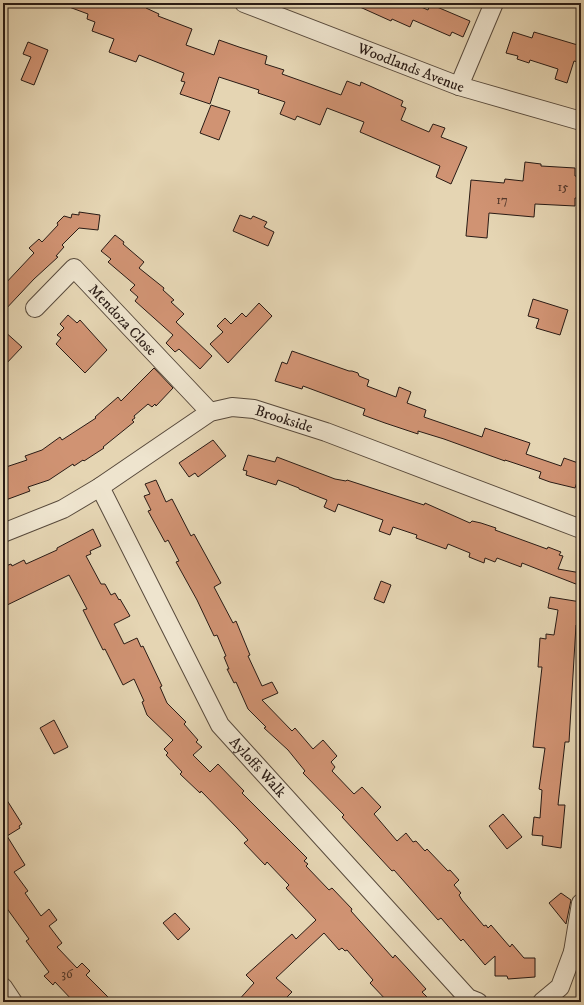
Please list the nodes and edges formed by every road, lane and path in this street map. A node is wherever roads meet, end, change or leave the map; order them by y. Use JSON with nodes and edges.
{"nodes":[{"id":1,"x":244,"y":3,"type":"edge"},
{"id":2,"x":494,"y":3,"type":"edge"},
{"id":3,"x":459,"y":86,"type":"junction"},
{"id":4,"x":581,"y":121,"type":"edge"},
{"id":5,"x":35,"y":308,"type":"dead end"},
{"id":6,"x":210,"y":412,"type":"junction"},
{"id":7,"x":100,"y":487,"type":"junction"},
{"id":8,"x":581,"y":529,"type":"edge"},
{"id":9,"x":3,"y":533,"type":"edge"},
{"id":10,"x":581,"y":903,"type":"edge"},
{"id":11,"x":577,"y":953,"type":"edge"},
{"id":12,"x":3,"y":987,"type":"edge"},
{"id":13,"x":13,"y":1002,"type":"edge"},
{"id":14,"x":478,"y":1002,"type":"edge"},
{"id":15,"x":542,"y":1002,"type":"edge"}],
"edges":[{"from":1,"to":3,"type":"street","name":"Woodlands Avenue"},
{"from":2,"to":3,"type":"street"},
{"from":3,"to":4,"type":"street","name":"Woodlands Avenue"},
{"from":5,"to":6,"type":"street","name":"Mendoza Close"},
{"from":6,"to":7,"type":"street","name":"Brookside"},
{"from":6,"to":8,"type":"street","name":"Brookside"},
{"from":7,"to":9,"type":"street","name":"Brookside"},
{"from":7,"to":14,"type":"street","name":"Ayloffs Walk"},
{"from":10,"to":11,"type":"street"},
{"from":11,"to":15,"type":"street"},
{"from":12,"to":13,"type":"street"}]}
